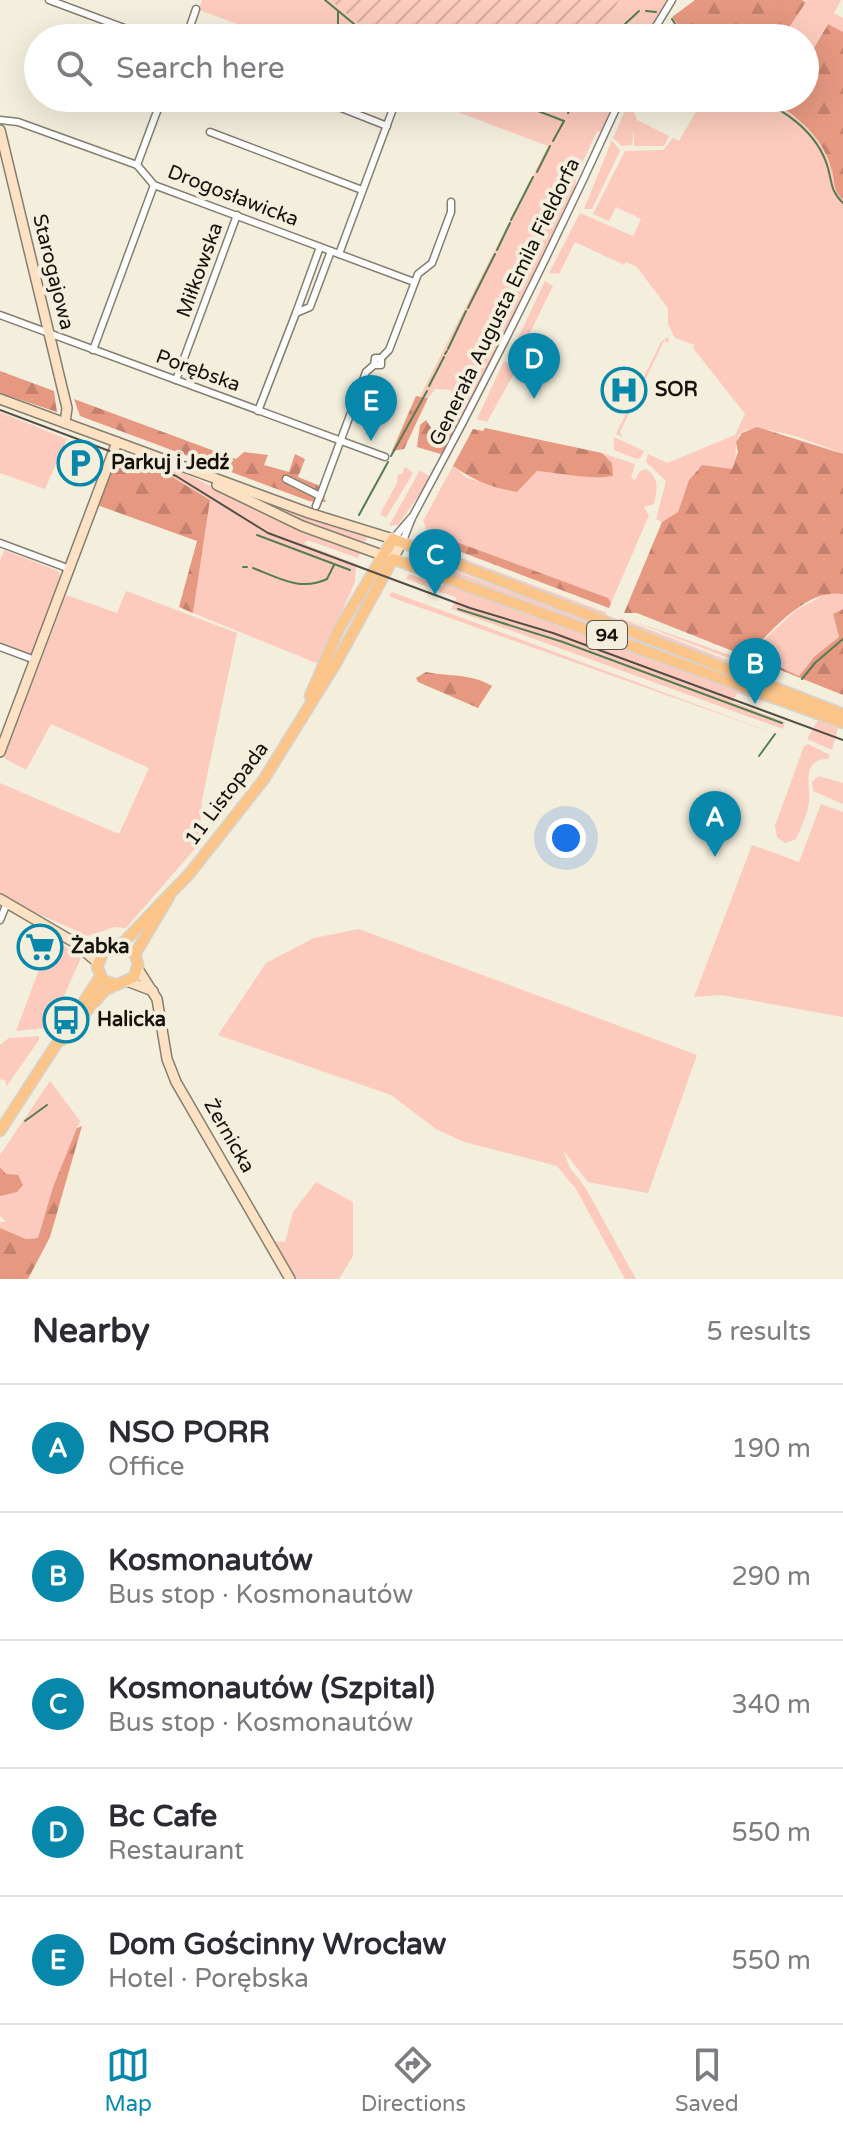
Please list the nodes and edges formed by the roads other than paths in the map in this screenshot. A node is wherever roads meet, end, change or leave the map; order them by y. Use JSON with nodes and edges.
{"nodes":[{"id":1,"x":49,"y":0,"type":"edge"},
{"id":2,"x":672,"y":0,"type":"edge"},
{"id":3,"x":196,"y":9,"type":"dead end"},
{"id":4,"x":113,"y":24,"type":"edge"},
{"id":5,"x":191,"y":24,"type":"edge"},
{"id":6,"x":657,"y":24,"type":"edge"},
{"id":7,"x":157,"y":112,"type":"edge"},
{"id":8,"x":352,"y":112,"type":"edge"},
{"id":9,"x":392,"y":112,"type":"edge"},
{"id":10,"x":614,"y":112,"type":"edge"},
{"id":11,"x":0,"y":120,"type":"edge"},
{"id":12,"x":387,"y":126,"type":"junction"},
{"id":13,"x":0,"y":130,"type":"edge"},
{"id":14,"x":210,"y":132,"type":"dead end"},
{"id":15,"x":137,"y":165,"type":"junction"},
{"id":16,"x":154,"y":185,"type":"junction"},
{"id":17,"x":362,"y":190,"type":"junction"},
{"id":18,"x":451,"y":202,"type":"dead end"},
{"id":19,"x":237,"y":215,"type":"junction"},
{"id":20,"x":320,"y":247,"type":"junction"},
{"id":21,"x":335,"y":252,"type":"junction"},
{"id":22,"x":414,"y":282,"type":"junction"},
{"id":23,"x":296,"y":313,"type":"junction"},
{"id":24,"x":0,"y":315,"type":"edge"},
{"id":25,"x":49,"y":333,"type":"junction"},
{"id":26,"x":93,"y":350,"type":"junction"},
{"id":27,"x":176,"y":380,"type":"junction"},
{"id":28,"x":0,"y":399,"type":"edge"},
{"id":29,"x":258,"y":411,"type":"junction"},
{"id":30,"x":65,"y":423,"type":"junction"},
{"id":31,"x":117,"y":442,"type":"junction"},
{"id":32,"x":341,"y":442,"type":"junction"},
{"id":33,"x":385,"y":457,"type":"dead end"},
{"id":34,"x":190,"y":470,"type":"junction"},
{"id":35,"x":286,"y":479,"type":"dead end"},
{"id":36,"x":320,"y":496,"type":"junction"},
{"id":37,"x":316,"y":506,"type":"dead end"},
{"id":38,"x":398,"y":541,"type":"junction"},
{"id":39,"x":0,"y":543,"type":"edge"},
{"id":40,"x":382,"y":555,"type":"junction"},
{"id":41,"x":393,"y":559,"type":"junction"},
{"id":42,"x":70,"y":569,"type":"junction"},
{"id":43,"x":0,"y":647,"type":"edge"},
{"id":44,"x":35,"y":660,"type":"junction"},
{"id":45,"x":306,"y":709,"type":"junction"},
{"id":46,"x":843,"y":714,"type":"edge"},
{"id":47,"x":843,"y":723,"type":"edge"},
{"id":48,"x":0,"y":752,"type":"edge"},
{"id":49,"x":170,"y":895,"type":"junction"},
{"id":50,"x":3,"y":901,"type":"edge"},
{"id":51,"x":0,"y":920,"type":"edge"},
{"id":52,"x":72,"y":941,"type":"junction"},
{"id":53,"x":121,"y":945,"type":"junction"},
{"id":54,"x":104,"y":950,"type":"junction"},
{"id":55,"x":135,"y":954,"type":"junction"},
{"id":56,"x":97,"y":962,"type":"junction"},
{"id":57,"x":138,"y":969,"type":"junction"},
{"id":58,"x":100,"y":977,"type":"junction"},
{"id":59,"x":129,"y":982,"type":"junction"},
{"id":60,"x":117,"y":985,"type":"junction"},
{"id":61,"x":153,"y":991,"type":"junction"},
{"id":62,"x":62,"y":1040,"type":"junction"},
{"id":63,"x":0,"y":1131,"type":"edge"},
{"id":64,"x":290,"y":1279,"type":"edge"}],
"edges":[{"from":1,"to":4,"type":"street"},
{"from":2,"to":6,"type":"street"},
{"from":3,"to":5,"type":"street"},
{"from":7,"to":15,"type":"street"},
{"from":8,"to":12,"type":"street"},
{"from":9,"to":12,"type":"street"},
{"from":10,"to":38,"type":"street","name":"Generała Augusta Emila Fieldorfa"},
{"from":11,"to":15,"type":"street","name":"Drogosławicka"},
{"from":12,"to":17,"type":"street"},
{"from":13,"to":25,"type":"street","name":"Starogajowa"},
{"from":14,"to":17,"type":"street"},
{"from":15,"to":16,"type":"street","name":"Drogosławicka"},
{"from":16,"to":19,"type":"street","name":"Drogosławicka"},
{"from":16,"to":26,"type":"street"},
{"from":17,"to":21,"type":"street"},
{"from":18,"to":22,"type":"street"},
{"from":19,"to":20,"type":"street","name":"Drogosławicka"},
{"from":19,"to":27,"type":"street","name":"Miłkowska"},
{"from":20,"to":21,"type":"street","name":"Drogosławicka"},
{"from":20,"to":23,"type":"street"},
{"from":21,"to":22,"type":"street","name":"Drogosławicka"},
{"from":21,"to":23,"type":"street"},
{"from":22,"to":32,"type":"street"},
{"from":23,"to":29,"type":"street"},
{"from":24,"to":25,"type":"street","name":"Porębska"},
{"from":25,"to":26,"type":"street","name":"Porębska"},
{"from":25,"to":30,"type":"street","name":"Starogajowa"},
{"from":26,"to":27,"type":"street","name":"Porębska"},
{"from":27,"to":29,"type":"street","name":"Porębska"},
{"from":28,"to":30,"type":"street"},
{"from":29,"to":32,"type":"street","name":"Porębska"},
{"from":30,"to":31,"type":"street"},
{"from":31,"to":34,"type":"street"},
{"from":31,"to":42,"type":"street"},
{"from":32,"to":33,"type":"street","name":"Porębska"},
{"from":32,"to":36,"type":"street"},
{"from":34,"to":38,"type":"street"},
{"from":34,"to":40,"type":"street"},
{"from":35,"to":36,"type":"street"},
{"from":36,"to":37,"type":"street"},
{"from":38,"to":40,"type":"main road","name":"11 Listopada"},
{"from":38,"to":41,"type":"street","name":"11 Listopada"},
{"from":38,"to":46,"type":"main road","number":"94"},
{"from":39,"to":42,"type":"street"},
{"from":40,"to":41,"type":"street"},
{"from":40,"to":45,"type":"main road","name":"11 Listopada"},
{"from":41,"to":45,"type":"main road","name":"11 Listopada"},
{"from":41,"to":47,"type":"main road","number":"94"},
{"from":42,"to":44,"type":"street"},
{"from":43,"to":44,"type":"street"},
{"from":44,"to":48,"type":"street"},
{"from":45,"to":49,"type":"main road","name":"11 Listopada"},
{"from":49,"to":53,"type":"main road","name":"11 Listopada"},
{"from":49,"to":55,"type":"main road","name":"11 Listopada"},
{"from":50,"to":51,"type":"street"},
{"from":50,"to":52,"type":"street"},
{"from":52,"to":54,"type":"street"},
{"from":52,"to":56,"type":"street"},
{"from":53,"to":54,"type":"main road"},
{"from":53,"to":55,"type":"main road"},
{"from":54,"to":56,"type":"main road"},
{"from":55,"to":57,"type":"main road"},
{"from":56,"to":58,"type":"main road"},
{"from":57,"to":59,"type":"main road"},
{"from":57,"to":61,"type":"street"},
{"from":58,"to":60,"type":"main road"},
{"from":58,"to":62,"type":"main road"},
{"from":59,"to":60,"type":"main road"},
{"from":59,"to":61,"type":"street"},
{"from":60,"to":62,"type":"main road"},
{"from":61,"to":64,"type":"street","name":"Żernicka"},
{"from":62,"to":63,"type":"main road"}]}
